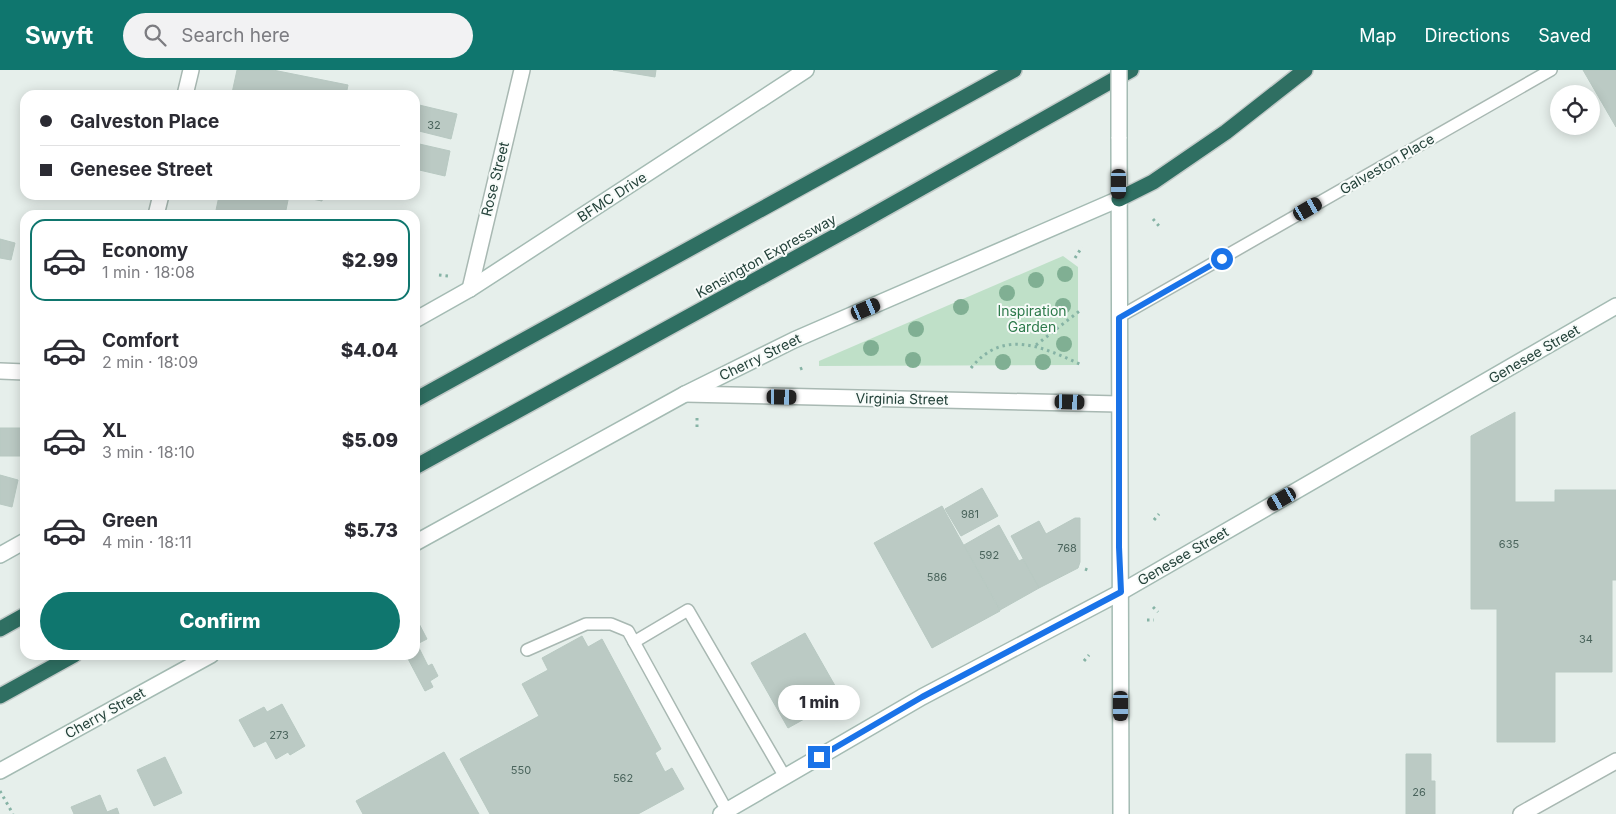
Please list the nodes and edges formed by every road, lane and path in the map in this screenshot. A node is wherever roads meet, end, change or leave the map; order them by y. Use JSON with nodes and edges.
{"nodes":[{"id":1,"x":191,"y":70,"type":"edge"},
{"id":2,"x":522,"y":70,"type":"edge"},
{"id":3,"x":806,"y":70,"type":"edge"},
{"id":4,"x":1014,"y":70,"type":"edge"},
{"id":5,"x":1119,"y":70,"type":"edge"},
{"id":6,"x":1131,"y":70,"type":"edge"},
{"id":7,"x":1305,"y":70,"type":"edge"},
{"id":8,"x":1551,"y":70,"type":"edge"},
{"id":9,"x":186,"y":90,"type":"edge"},
{"id":10,"x":1119,"y":199,"type":"junction"},
{"id":11,"x":1153,"y":219,"type":"dead end"},
{"id":12,"x":1159,"y":226,"type":"dead end"},
{"id":13,"x":1082,"y":247,"type":"dead end"},
{"id":14,"x":1075,"y":258,"type":"dead end"},
{"id":15,"x":439,"y":274,"type":"dead end"},
{"id":16,"x":452,"y":277,"type":"dead end"},
{"id":17,"x":470,"y":289,"type":"junction"},
{"id":18,"x":1616,"y":306,"type":"edge"},
{"id":19,"x":1082,"y":309,"type":"dead end"},
{"id":20,"x":420,"y":317,"type":"edge"},
{"id":21,"x":1119,"y":318,"type":"junction"},
{"id":22,"x":1035,"y":345,"type":"junction"},
{"id":23,"x":1082,"y":365,"type":"dead end"},
{"id":24,"x":806,"y":367,"type":"dead end"},
{"id":25,"x":971,"y":368,"type":"dead end"},
{"id":26,"x":800,"y":369,"type":"dead end"},
{"id":27,"x":0,"y":371,"type":"edge"},
{"id":28,"x":20,"y":372,"type":"edge"},
{"id":29,"x":685,"y":394,"type":"junction"},
{"id":30,"x":420,"y":397,"type":"edge"},
{"id":31,"x":1119,"y":404,"type":"junction"},
{"id":32,"x":697,"y":418,"type":"dead end"},
{"id":33,"x":697,"y":429,"type":"dead end"},
{"id":34,"x":420,"y":464,"type":"edge"},
{"id":35,"x":1159,"y":514,"type":"dead end"},
{"id":36,"x":1154,"y":520,"type":"dead end"},
{"id":37,"x":420,"y":539,"type":"edge"},
{"id":38,"x":20,"y":544,"type":"edge"},
{"id":39,"x":0,"y":555,"type":"edge"},
{"id":40,"x":1085,"y":569,"type":"dead end"},
{"id":41,"x":1090,"y":571,"type":"dead end"},
{"id":42,"x":1121,"y":592,"type":"junction"},
{"id":43,"x":1153,"y":607,"type":"dead end"},
{"id":44,"x":1158,"y":612,"type":"dead end"},
{"id":45,"x":20,"y":619,"type":"edge"},
{"id":46,"x":1147,"y":620,"type":"dead end"},
{"id":47,"x":1154,"y":620,"type":"dead end"},
{"id":48,"x":0,"y":629,"type":"edge"},
{"id":49,"x":634,"y":642,"type":"junction"},
{"id":50,"x":527,"y":650,"type":"dead end"},
{"id":51,"x":1089,"y":655,"type":"dead end"},
{"id":52,"x":65,"y":660,"type":"edge"},
{"id":53,"x":202,"y":660,"type":"edge"},
{"id":54,"x":1084,"y":661,"type":"dead end"},
{"id":55,"x":0,"y":696,"type":"edge"},
{"id":56,"x":1616,"y":761,"type":"edge"},
{"id":57,"x":0,"y":771,"type":"edge"},
{"id":58,"x":785,"y":777,"type":"junction"},
{"id":59,"x":0,"y":790,"type":"edge"},
{"id":60,"x":724,"y":812,"type":"edge"},
{"id":61,"x":13,"y":814,"type":"edge"},
{"id":62,"x":1121,"y":814,"type":"edge"},
{"id":63,"x":1521,"y":814,"type":"edge"}],
"edges":[{"from":1,"to":9,"type":"street"},
{"from":2,"to":17,"type":"street","name":"Rose Street"},
{"from":3,"to":17,"type":"street","name":"BFMC Drive"},
{"from":4,"to":30,"type":"highway"},
{"from":5,"to":10,"type":"street","bridge":true},
{"from":6,"to":34,"type":"highway","name":"Kensington Expressway"},
{"from":7,"to":10,"type":"highway"},
{"from":8,"to":21,"type":"lane","name":"Galveston Place"},
{"from":10,"to":21,"type":"street"},
{"from":10,"to":29,"type":"street","name":"Cherry Street"},
{"from":11,"to":12,"type":"path"},
{"from":13,"to":14,"type":"path"},
{"from":15,"to":16,"type":"path"},
{"from":17,"to":20,"type":"street","name":"BFMC Drive"},
{"from":18,"to":42,"type":"street","name":"Genesee Street"},
{"from":19,"to":22,"type":"path"},
{"from":21,"to":31,"type":"street"},
{"from":22,"to":23,"type":"path"},
{"from":22,"to":25,"type":"path"},
{"from":24,"to":26,"type":"path"},
{"from":27,"to":28,"type":"street"},
{"from":29,"to":31,"type":"street","name":"Virginia Street"},
{"from":29,"to":37,"type":"street","name":"Cherry Street"},
{"from":31,"to":42,"type":"street"},
{"from":32,"to":33,"type":"path"},
{"from":35,"to":36,"type":"path"},
{"from":38,"to":39,"type":"street"},
{"from":40,"to":41,"type":"path"},
{"from":42,"to":58,"type":"street","name":"Genesee Street"},
{"from":42,"to":62,"type":"street"},
{"from":43,"to":44,"type":"path"},
{"from":45,"to":48,"type":"highway"},
{"from":46,"to":47,"type":"path"},
{"from":49,"to":50,"type":"lane"},
{"from":49,"to":58,"type":"lane"},
{"from":49,"to":60,"type":"lane"},
{"from":51,"to":54,"type":"path"},
{"from":52,"to":55,"type":"highway"},
{"from":53,"to":57,"type":"street","name":"Cherry Street"},
{"from":56,"to":63,"type":"street"},
{"from":58,"to":60,"type":"street","name":"Genesee Street"},
{"from":59,"to":61,"type":"path"}]}
